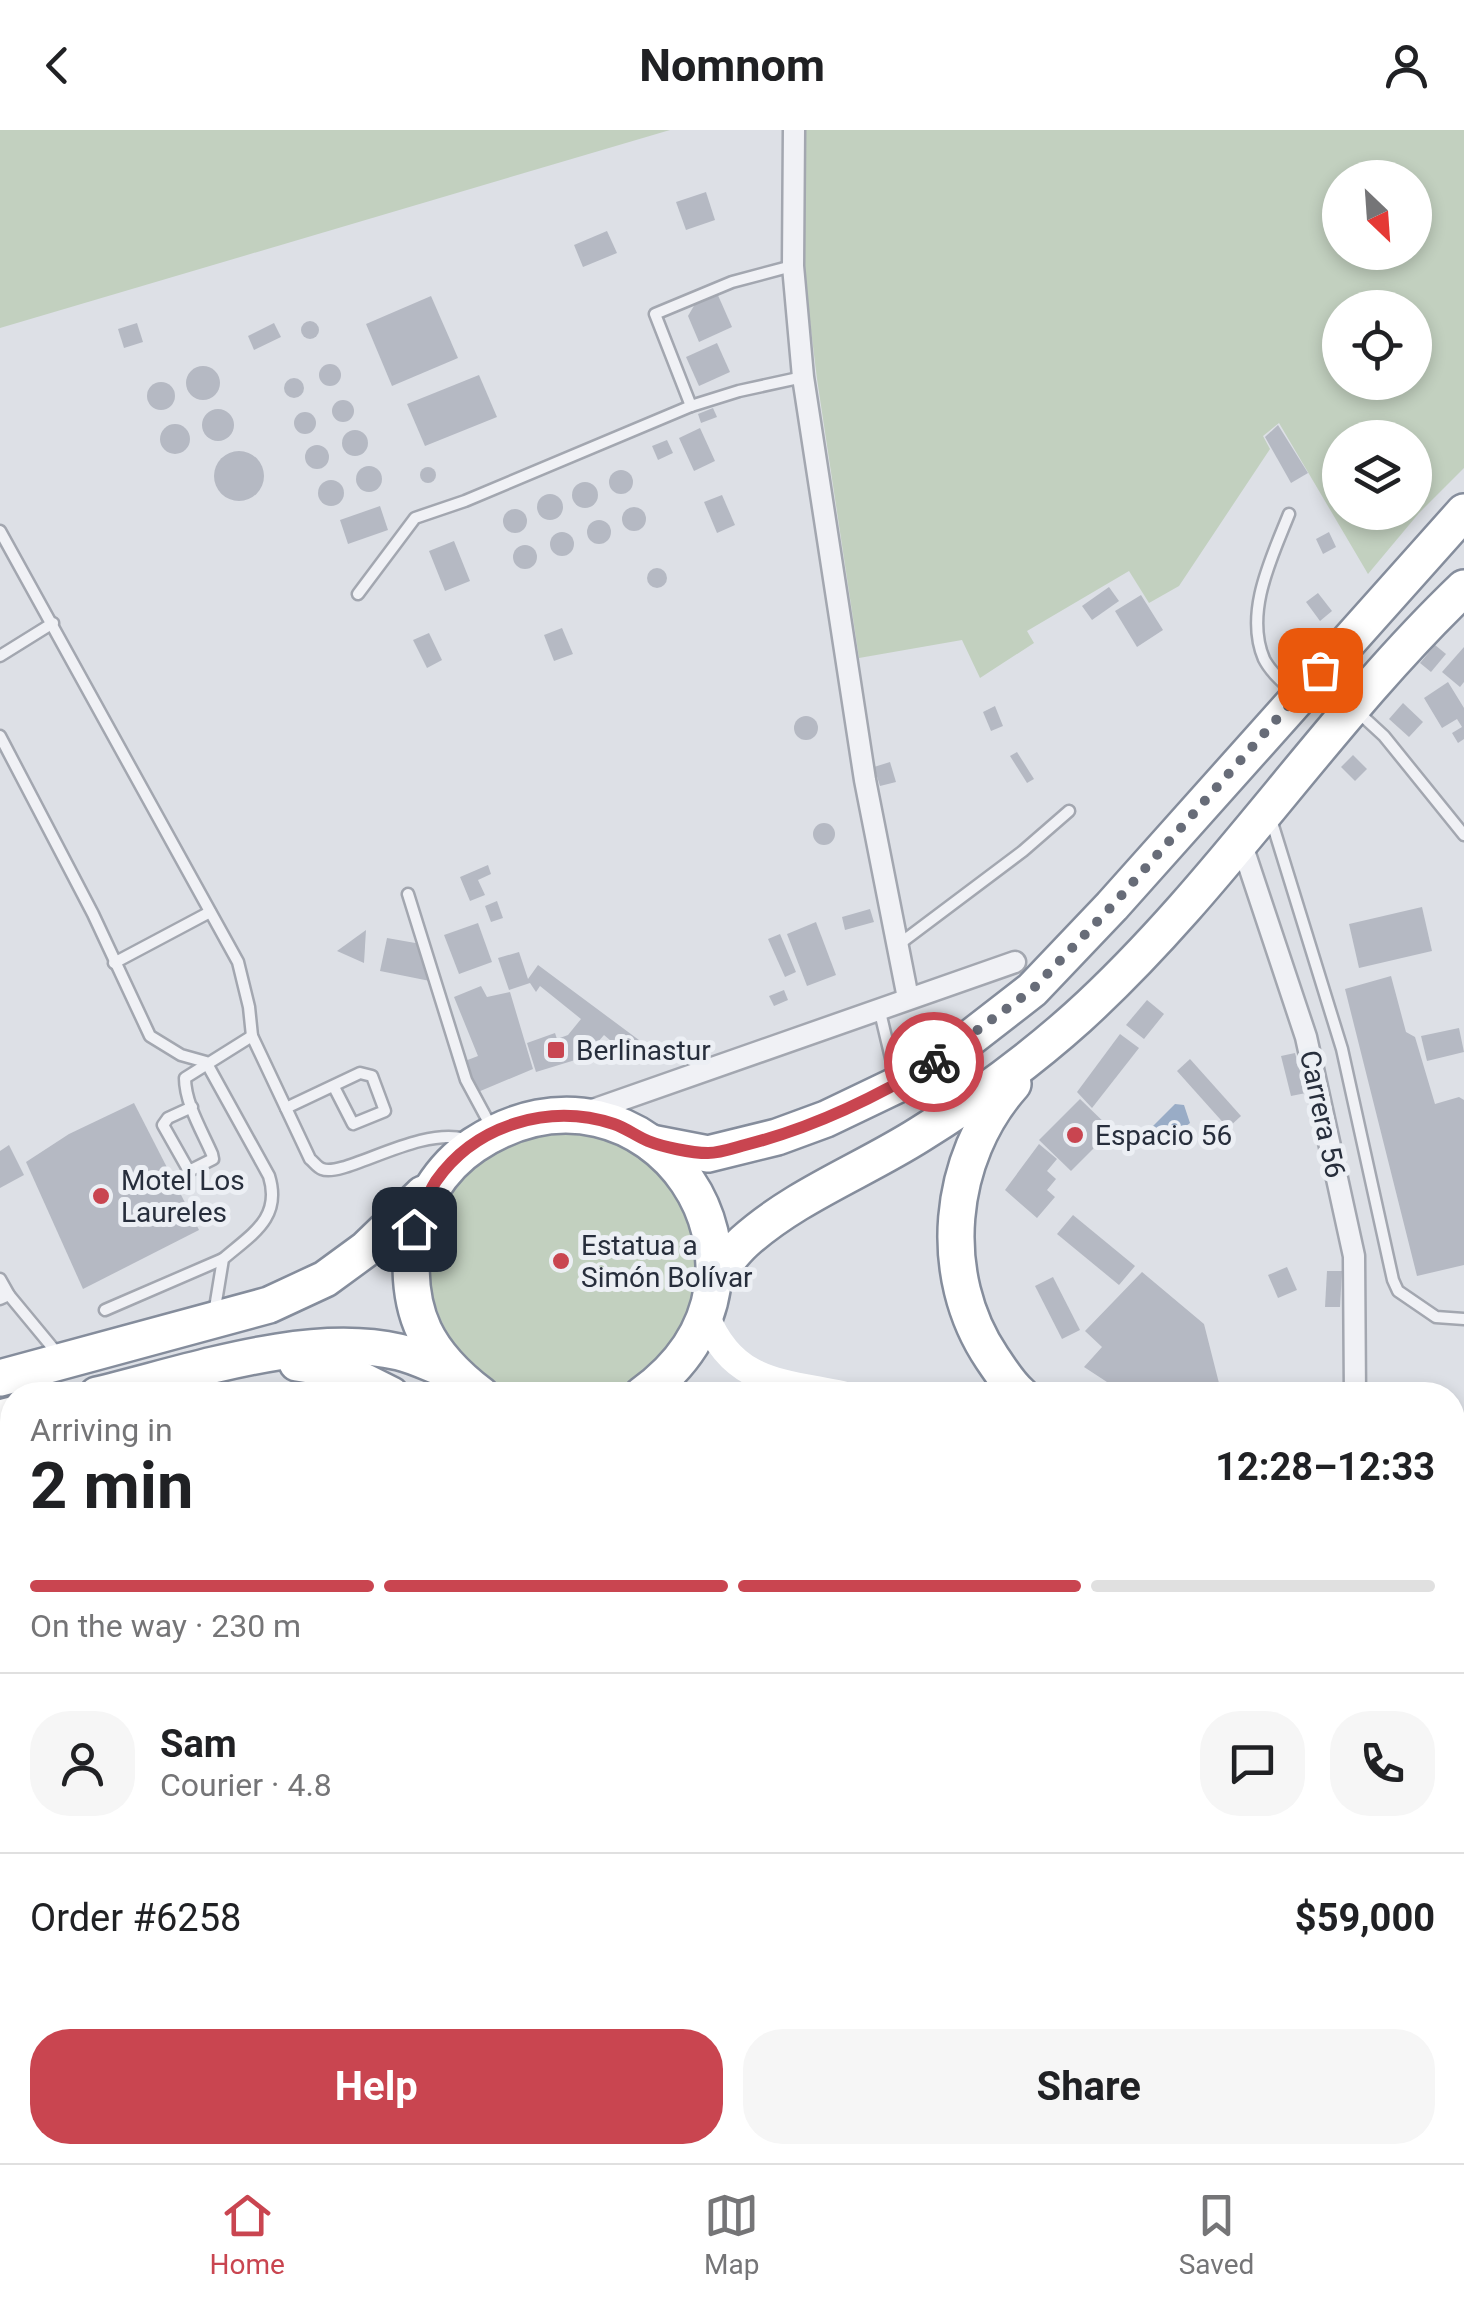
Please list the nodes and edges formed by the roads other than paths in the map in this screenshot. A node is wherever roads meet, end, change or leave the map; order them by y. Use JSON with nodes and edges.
{"nodes":[{"id":1,"x":794,"y":130,"type":"edge"},
{"id":2,"x":793,"y":266,"type":"junction"},
{"id":3,"x":802,"y":378,"type":"junction"},
{"id":4,"x":691,"y":406,"type":"junction"},
{"id":5,"x":1464,"y":512,"type":"edge"},
{"id":6,"x":1289,"y":514,"type":"dead end"},
{"id":7,"x":0,"y":531,"type":"edge"},
{"id":8,"x":358,"y":594,"type":"dead end"},
{"id":9,"x":1460,"y":602,"type":"edge"},
{"id":10,"x":53,"y":623,"type":"junction"},
{"id":11,"x":0,"y":656,"type":"edge"},
{"id":12,"x":1297,"y":696,"type":"junction"},
{"id":13,"x":1354,"y":708,"type":"junction"},
{"id":14,"x":0,"y":736,"type":"edge"},
{"id":15,"x":1268,"y":810,"type":"junction"},
{"id":16,"x":1068,"y":811,"type":"dead end"},
{"id":17,"x":1464,"y":835,"type":"edge"},
{"id":18,"x":1242,"y":842,"type":"junction"},
{"id":19,"x":408,"y":894,"type":"dead end"},
{"id":20,"x":210,"y":912,"type":"junction"},
{"id":21,"x":898,"y":945,"type":"junction"},
{"id":22,"x":1015,"y":962,"type":"dead end"},
{"id":23,"x":114,"y":963,"type":"junction"},
{"id":24,"x":908,"y":998,"type":"junction"},
{"id":25,"x":880,"y":1008,"type":"junction"},
{"id":26,"x":1074,"y":1020,"type":"junction"},
{"id":27,"x":252,"y":1036,"type":"junction"},
{"id":28,"x":206,"y":1062,"type":"junction"},
{"id":29,"x":897,"y":1085,"type":"junction"},
{"id":30,"x":334,"y":1087,"type":"junction"},
{"id":31,"x":192,"y":1107,"type":"junction"},
{"id":32,"x":286,"y":1108,"type":"junction"},
{"id":33,"x":577,"y":1115,"type":"junction"},
{"id":34,"x":486,"y":1138,"type":"junction"},
{"id":35,"x":651,"y":1142,"type":"junction"},
{"id":36,"x":435,"y":1182,"type":"junction"},
{"id":37,"x":223,"y":1259,"type":"junction"},
{"id":38,"x":714,"y":1276,"type":"junction"},
{"id":39,"x":0,"y":1279,"type":"edge"},
{"id":40,"x":3,"y":1295,"type":"edge"},
{"id":41,"x":105,"y":1310,"type":"dead end"},
{"id":42,"x":706,"y":1318,"type":"junction"},
{"id":43,"x":1464,"y":1319,"type":"edge"},
{"id":44,"x":213,"y":1322,"type":"junction"},
{"id":45,"x":64,"y":1362,"type":"junction"},
{"id":46,"x":216,"y":1367,"type":"junction"},
{"id":47,"x":450,"y":1371,"type":"junction"},
{"id":48,"x":1,"y":1378,"type":"edge"},
{"id":49,"x":152,"y":1382,"type":"edge"},
{"id":50,"x":365,"y":1382,"type":"edge"},
{"id":51,"x":464,"y":1382,"type":"edge"},
{"id":52,"x":660,"y":1382,"type":"edge"},
{"id":53,"x":781,"y":1382,"type":"edge"},
{"id":54,"x":1011,"y":1382,"type":"edge"},
{"id":55,"x":1355,"y":1382,"type":"edge"}],
"edges":[{"from":1,"to":2,"type":"street"},
{"from":2,"to":3,"type":"street"},
{"from":2,"to":4,"type":"lane"},
{"from":3,"to":4,"type":"lane"},
{"from":3,"to":21,"type":"street"},
{"from":4,"to":8,"type":"lane"},
{"from":5,"to":12,"type":"highway"},
{"from":6,"to":12,"type":"lane"},
{"from":7,"to":10,"type":"lane"},
{"from":9,"to":13,"type":"highway"},
{"from":10,"to":11,"type":"lane"},
{"from":10,"to":20,"type":"lane"},
{"from":12,"to":29,"type":"highway"},
{"from":13,"to":15,"type":"highway"},
{"from":13,"to":17,"type":"lane"},
{"from":14,"to":23,"type":"lane"},
{"from":15,"to":18,"type":"highway"},
{"from":15,"to":43,"type":"lane"},
{"from":16,"to":21,"type":"lane"},
{"from":18,"to":26,"type":"highway"},
{"from":18,"to":55,"type":"street","name":"Carrera 56"},
{"from":19,"to":34,"type":"lane"},
{"from":20,"to":23,"type":"lane"},
{"from":20,"to":27,"type":"lane"},
{"from":21,"to":24,"type":"street"},
{"from":22,"to":24,"type":"street"},
{"from":23,"to":28,"type":"lane"},
{"from":24,"to":25,"type":"street"},
{"from":25,"to":29,"type":"lane"},
{"from":25,"to":33,"type":"street"},
{"from":26,"to":38,"type":"highway"},
{"from":26,"to":54,"type":"highway"},
{"from":27,"to":28,"type":"lane"},
{"from":27,"to":32,"type":"lane"},
{"from":28,"to":31,"type":"lane"},
{"from":28,"to":37,"type":"lane"},
{"from":29,"to":35,"type":"highway"},
{"from":30,"to":30,"type":"lane"},
{"from":30,"to":32,"type":"lane"},
{"from":31,"to":31,"type":"lane"},
{"from":32,"to":34,"type":"lane"},
{"from":33,"to":34,"type":"highway"},
{"from":33,"to":35,"type":"highway"},
{"from":34,"to":36,"type":"highway"},
{"from":35,"to":38,"type":"highway"},
{"from":36,"to":44,"type":"highway"},
{"from":36,"to":47,"type":"highway"},
{"from":37,"to":41,"type":"lane"},
{"from":37,"to":44,"type":"lane"},
{"from":38,"to":42,"type":"highway"},
{"from":39,"to":40,"type":"lane"},
{"from":40,"to":45,"type":"lane"},
{"from":42,"to":52,"type":"highway"},
{"from":42,"to":53,"type":"main road"},
{"from":44,"to":45,"type":"highway"},
{"from":45,"to":48,"type":"highway"},
{"from":46,"to":47,"type":"highway"},
{"from":46,"to":49,"type":"highway"},
{"from":46,"to":50,"type":"highway"},
{"from":47,"to":51,"type":"highway"}]}
